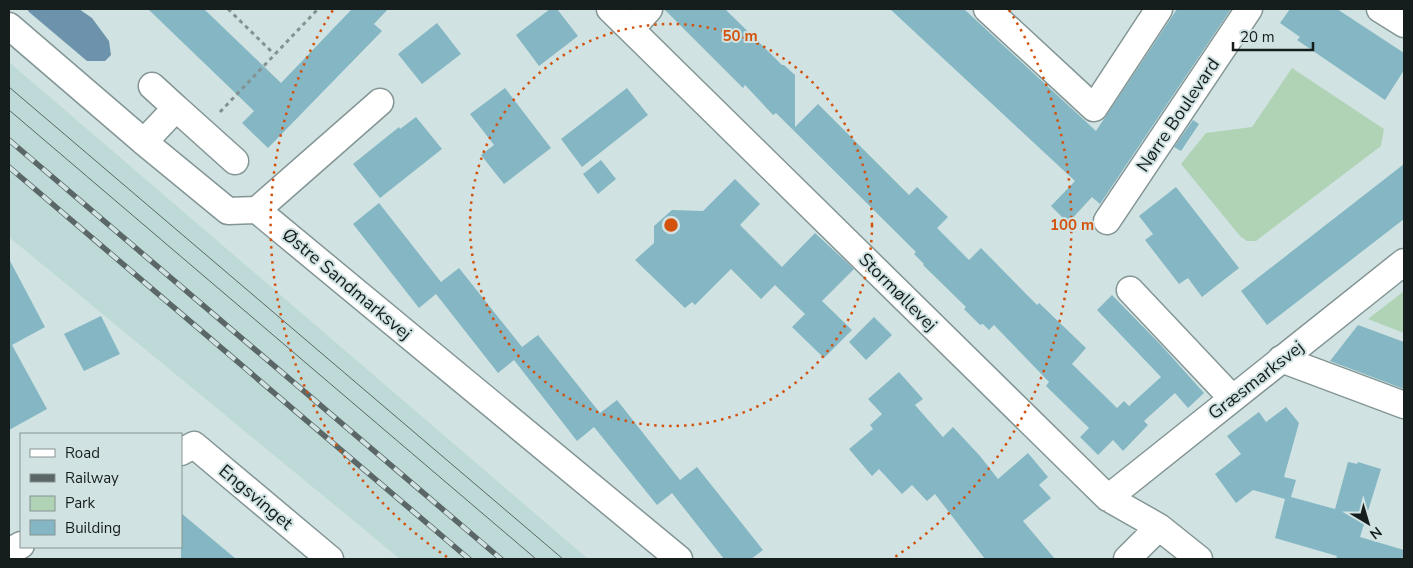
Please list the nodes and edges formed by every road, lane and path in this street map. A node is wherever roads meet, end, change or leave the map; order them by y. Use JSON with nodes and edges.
{"nodes":[{"id":1,"x":228,"y":9,"type":"edge"},
{"id":2,"x":318,"y":9,"type":"edge"},
{"id":3,"x":610,"y":9,"type":"edge"},
{"id":4,"x":649,"y":9,"type":"edge"},
{"id":5,"x":987,"y":9,"type":"edge"},
{"id":6,"x":1159,"y":9,"type":"edge"},
{"id":7,"x":1249,"y":9,"type":"edge"},
{"id":8,"x":1380,"y":9,"type":"edge"},
{"id":9,"x":1404,"y":24,"type":"edge"},
{"id":10,"x":9,"y":26,"type":"edge"},
{"id":11,"x":631,"y":29,"type":"junction"},
{"id":12,"x":274,"y":54,"type":"junction"},
{"id":13,"x":152,"y":86,"type":"dead end"},
{"id":14,"x":380,"y":102,"type":"dead end"},
{"id":15,"x":176,"y":108,"type":"junction"},
{"id":16,"x":202,"y":131,"type":"junction"},
{"id":17,"x":144,"y":142,"type":"junction"},
{"id":18,"x":235,"y":161,"type":"dead end"},
{"id":19,"x":258,"y":210,"type":"junction"},
{"id":20,"x":1107,"y":221,"type":"dead end"},
{"id":21,"x":1404,"y":262,"type":"edge"},
{"id":22,"x":1130,"y":290,"type":"dead end"},
{"id":23,"x":1281,"y":359,"type":"junction"},
{"id":24,"x":1232,"y":398,"type":"junction"},
{"id":25,"x":1404,"y":405,"type":"edge"},
{"id":26,"x":182,"y":451,"type":"edge"},
{"id":27,"x":1108,"y":498,"type":"junction"},
{"id":28,"x":1159,"y":527,"type":"junction"},
{"id":29,"x":20,"y":546,"type":"edge"},
{"id":30,"x":9,"y":552,"type":"edge"},
{"id":31,"x":330,"y":559,"type":"edge"},
{"id":32,"x":679,"y":559,"type":"edge"},
{"id":33,"x":1128,"y":559,"type":"edge"},
{"id":34,"x":1198,"y":559,"type":"edge"}],
"edges":[{"from":1,"to":12,"type":"path"},
{"from":2,"to":12,"type":"path"},
{"from":3,"to":11,"type":"street","name":"Stormøllevej"},
{"from":4,"to":11,"type":"street"},
{"from":5,"to":6,"type":"street"},
{"from":7,"to":20,"type":"street","name":"Nørre Boulevard"},
{"from":8,"to":9,"type":"street"},
{"from":10,"to":17,"type":"street"},
{"from":11,"to":27,"type":"street","name":"Stormøllevej"},
{"from":12,"to":16,"type":"path"},
{"from":13,"to":15,"type":"street"},
{"from":14,"to":19,"type":"street"},
{"from":15,"to":16,"type":"street"},
{"from":15,"to":17,"type":"street"},
{"from":16,"to":18,"type":"street"},
{"from":17,"to":19,"type":"street"},
{"from":19,"to":32,"type":"street","name":"Østre Sandmarksvej"},
{"from":21,"to":23,"type":"street","name":"Græsmarksvej"},
{"from":22,"to":24,"type":"street"},
{"from":23,"to":24,"type":"street","name":"Græsmarksvej"},
{"from":23,"to":25,"type":"street"},
{"from":24,"to":27,"type":"street","name":"Græsmarksvej"},
{"from":26,"to":31,"type":"street","name":"Engsvinget"},
{"from":27,"to":28,"type":"street","name":"Stormøllevej"},
{"from":28,"to":33,"type":"street"},
{"from":28,"to":34,"type":"street","name":"Stormøllevej"},
{"from":29,"to":30,"type":"street"}]}
